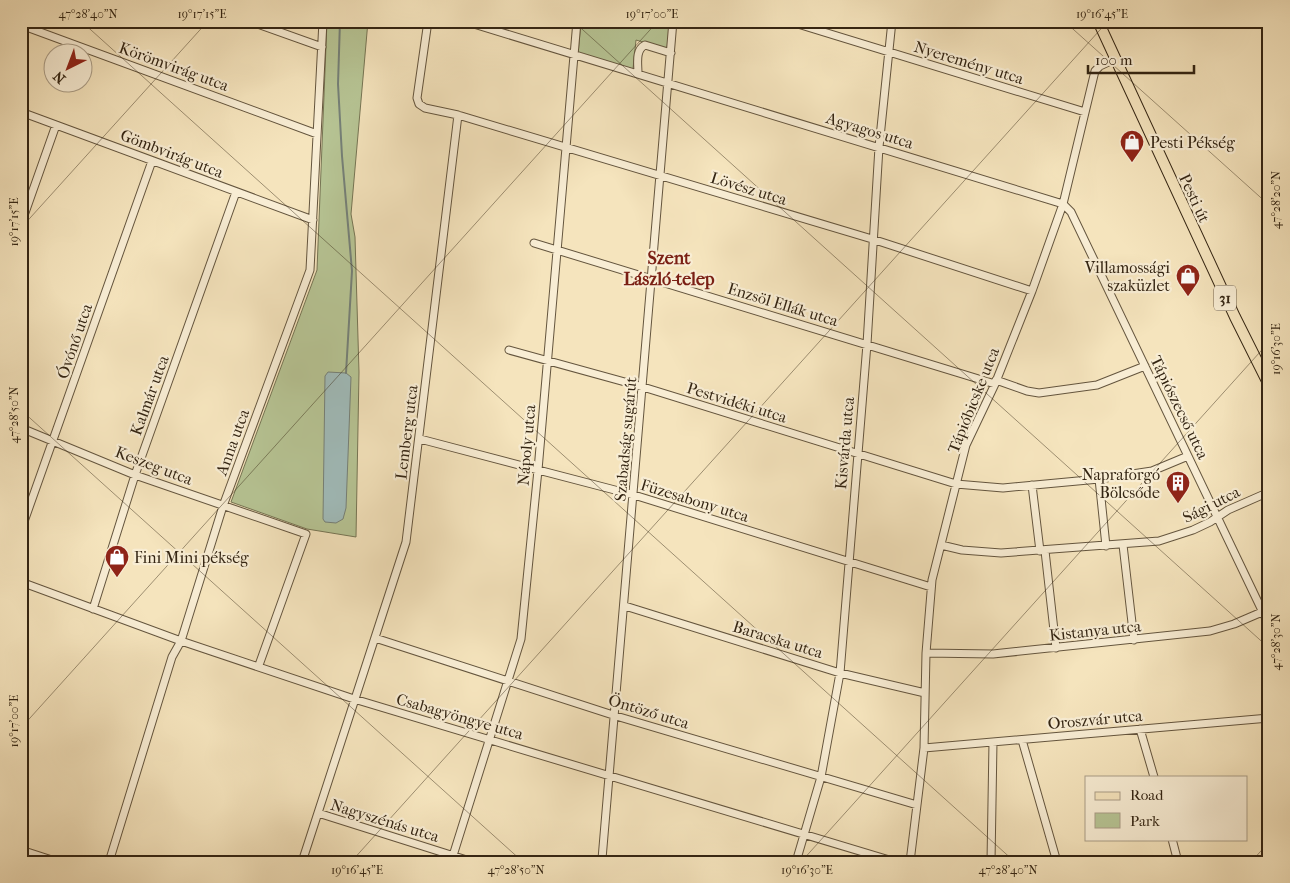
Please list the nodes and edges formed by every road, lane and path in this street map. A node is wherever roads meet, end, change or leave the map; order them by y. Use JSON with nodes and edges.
{"nodes":[{"id":1,"x":249,"y":21,"type":"edge"},
{"id":2,"x":323,"y":21,"type":"edge"},
{"id":3,"x":428,"y":21,"type":"edge"},
{"id":4,"x":464,"y":21,"type":"edge"},
{"id":5,"x":576,"y":21,"type":"edge"},
{"id":6,"x":673,"y":21,"type":"edge"},
{"id":7,"x":788,"y":21,"type":"edge"},
{"id":8,"x":892,"y":21,"type":"edge"},
{"id":9,"x":1098,"y":21,"type":"edge"},
{"id":10,"x":21,"y":25,"type":"edge"},
{"id":11,"x":322,"y":47,"type":"junction"},
{"id":12,"x":890,"y":52,"type":"junction"},
{"id":13,"x":671,"y":53,"type":"junction"},
{"id":14,"x":574,"y":55,"type":"junction"},
{"id":15,"x":1115,"y":59,"type":"junction"},
{"id":16,"x":638,"y":73,"type":"junction"},
{"id":17,"x":668,"y":82,"type":"junction"},
{"id":18,"x":21,"y":112,"type":"edge"},
{"id":19,"x":1085,"y":112,"type":"junction"},
{"id":20,"x":458,"y":115,"type":"junction"},
{"id":21,"x":56,"y":124,"type":"junction"},
{"id":22,"x":317,"y":134,"type":"junction"},
{"id":23,"x":879,"y":147,"type":"junction"},
{"id":24,"x":566,"y":148,"type":"junction"},
{"id":25,"x":152,"y":161,"type":"junction"},
{"id":26,"x":660,"y":176,"type":"junction"},
{"id":27,"x":236,"y":192,"type":"junction"},
{"id":28,"x":1064,"y":204,"type":"junction"},
{"id":29,"x":313,"y":220,"type":"junction"},
{"id":30,"x":21,"y":224,"type":"edge"},
{"id":31,"x":872,"y":239,"type":"junction"},
{"id":32,"x":534,"y":243,"type":"dead end"},
{"id":33,"x":557,"y":250,"type":"junction"},
{"id":34,"x":652,"y":279,"type":"junction"},
{"id":35,"x":1032,"y":292,"type":"junction"},
{"id":36,"x":866,"y":344,"type":"junction"},
{"id":37,"x":509,"y":350,"type":"dead end"},
{"id":38,"x":548,"y":360,"type":"junction"},
{"id":39,"x":1145,"y":366,"type":"junction"},
{"id":40,"x":995,"y":382,"type":"junction"},
{"id":41,"x":1269,"y":385,"type":"edge"},
{"id":42,"x":643,"y":387,"type":"junction"},
{"id":43,"x":21,"y":428,"type":"edge"},
{"id":44,"x":420,"y":439,"type":"junction"},
{"id":45,"x":54,"y":440,"type":"junction"},
{"id":46,"x":856,"y":452,"type":"junction"},
{"id":47,"x":1188,"y":456,"type":"junction"},
{"id":48,"x":538,"y":470,"type":"junction"},
{"id":49,"x":135,"y":475,"type":"junction"},
{"id":50,"x":1099,"y":479,"type":"junction"},
{"id":51,"x":956,"y":484,"type":"junction"},
{"id":52,"x":1032,"y":485,"type":"junction"},
{"id":53,"x":1269,"y":492,"type":"edge"},
{"id":54,"x":634,"y":495,"type":"junction"},
{"id":55,"x":223,"y":506,"type":"junction"},
{"id":56,"x":1217,"y":517,"type":"junction"},
{"id":57,"x":21,"y":530,"type":"edge"},
{"id":58,"x":941,"y":545,"type":"junction"},
{"id":59,"x":1123,"y":545,"type":"junction"},
{"id":60,"x":1106,"y":546,"type":"junction"},
{"id":61,"x":1042,"y":551,"type":"junction"},
{"id":62,"x":849,"y":562,"type":"junction"},
{"id":63,"x":21,"y":582,"type":"edge"},
{"id":64,"x":931,"y":587,"type":"junction"},
{"id":65,"x":625,"y":606,"type":"junction"},
{"id":66,"x":93,"y":609,"type":"junction"},
{"id":67,"x":1262,"y":612,"type":"junction"},
{"id":68,"x":1269,"y":625,"type":"edge"},
{"id":69,"x":375,"y":638,"type":"junction"},
{"id":70,"x":1134,"y":640,"type":"junction"},
{"id":71,"x":181,"y":641,"type":"junction"},
{"id":72,"x":1056,"y":648,"type":"junction"},
{"id":73,"x":926,"y":653,"type":"junction"},
{"id":74,"x":259,"y":665,"type":"junction"},
{"id":75,"x":840,"y":673,"type":"junction"},
{"id":76,"x":508,"y":681,"type":"junction"},
{"id":77,"x":925,"y":693,"type":"junction"},
{"id":78,"x":354,"y":699,"type":"junction"},
{"id":79,"x":616,"y":716,"type":"junction"},
{"id":80,"x":1269,"y":718,"type":"edge"},
{"id":81,"x":1140,"y":729,"type":"junction"},
{"id":82,"x":489,"y":739,"type":"junction"},
{"id":83,"x":1022,"y":740,"type":"junction"},
{"id":84,"x":993,"y":742,"type":"junction"},
{"id":85,"x":924,"y":748,"type":"junction"},
{"id":86,"x":611,"y":775,"type":"junction"},
{"id":87,"x":1154,"y":776,"type":"edge"},
{"id":88,"x":821,"y":777,"type":"junction"},
{"id":89,"x":917,"y":805,"type":"junction"},
{"id":90,"x":318,"y":813,"type":"junction"},
{"id":91,"x":805,"y":832,"type":"junction"},
{"id":92,"x":1172,"y":840,"type":"edge"},
{"id":93,"x":21,"y":850,"type":"edge"},
{"id":94,"x":452,"y":858,"type":"edge"},
{"id":95,"x":601,"y":861,"type":"edge"},
{"id":96,"x":58,"y":862,"type":"edge"},
{"id":97,"x":110,"y":862,"type":"edge"},
{"id":98,"x":302,"y":862,"type":"edge"},
{"id":99,"x":473,"y":862,"type":"edge"},
{"id":100,"x":796,"y":862,"type":"edge"},
{"id":101,"x":896,"y":862,"type":"edge"},
{"id":102,"x":910,"y":862,"type":"edge"},
{"id":103,"x":991,"y":862,"type":"edge"},
{"id":104,"x":1057,"y":862,"type":"edge"},
{"id":105,"x":1178,"y":862,"type":"edge"}],
"edges":[{"from":1,"to":11,"type":"street"},
{"from":2,"to":11,"type":"street","name":"Anna utca"},
{"from":3,"to":20,"type":"street"},
{"from":4,"to":14,"type":"street"},
{"from":5,"to":14,"type":"street","name":"Nápoly utca"},
{"from":6,"to":13,"type":"street","name":"Szabadság sugárút"},
{"from":7,"to":12,"type":"street","name":"Nyeremény utca"},
{"from":8,"to":12,"type":"street","name":"Kisvárda utca"},
{"from":9,"to":15,"type":"main road","name":"Pesti út","number":"31"},
{"from":10,"to":22,"type":"street","name":"Körömvirág utca"},
{"from":11,"to":22,"type":"street","name":"Anna utca"},
{"from":12,"to":19,"type":"street","name":"Nyeremény utca"},
{"from":12,"to":23,"type":"street","name":"Kisvárda utca"},
{"from":13,"to":16,"type":"street"},
{"from":13,"to":17,"type":"street","name":"Szabadság sugárút"},
{"from":14,"to":16,"type":"street"},
{"from":14,"to":24,"type":"street","name":"Nápoly utca"},
{"from":15,"to":19,"type":"street","name":"Tápióbicske utca"},
{"from":15,"to":41,"type":"main road","name":"Pesti út","number":"31"},
{"from":16,"to":17,"type":"street","name":"Agyagos utca"},
{"from":17,"to":23,"type":"street","name":"Agyagos utca"},
{"from":17,"to":26,"type":"street","name":"Szabadság sugárút"},
{"from":18,"to":21,"type":"street","name":"Gömbvirág utca"},
{"from":19,"to":28,"type":"street","name":"Tápióbicske utca"},
{"from":20,"to":24,"type":"street","name":"Lövész utca"},
{"from":20,"to":44,"type":"street","name":"Lemberg utca"},
{"from":21,"to":25,"type":"street","name":"Gömbvirág utca"},
{"from":21,"to":30,"type":"street"},
{"from":22,"to":29,"type":"street","name":"Anna utca"},
{"from":23,"to":28,"type":"street","name":"Agyagos utca"},
{"from":23,"to":31,"type":"street","name":"Kisvárda utca"},
{"from":24,"to":26,"type":"street","name":"Lövész utca"},
{"from":24,"to":33,"type":"street","name":"Nápoly utca"},
{"from":25,"to":27,"type":"street","name":"Gömbvirág utca"},
{"from":25,"to":45,"type":"street","name":"Óvónő utca"},
{"from":26,"to":31,"type":"street","name":"Lövész utca"},
{"from":26,"to":34,"type":"street","name":"Szabadság sugárút"},
{"from":27,"to":29,"type":"street","name":"Gömbvirág utca"},
{"from":27,"to":49,"type":"street","name":"Kalmár utca"},
{"from":28,"to":35,"type":"street","name":"Tápióbicske utca"},
{"from":28,"to":39,"type":"street","name":"Tápiószecső utca"},
{"from":29,"to":55,"type":"street","name":"Anna utca"},
{"from":31,"to":35,"type":"street","name":"Lövész utca"},
{"from":31,"to":36,"type":"street","name":"Kisvárda utca"},
{"from":32,"to":33,"type":"street","name":"Enzsöl Ellák utca"},
{"from":33,"to":34,"type":"street","name":"Enzsöl Ellák utca"},
{"from":33,"to":38,"type":"street","name":"Nápoly utca"},
{"from":34,"to":36,"type":"street","name":"Enzsöl Ellák utca"},
{"from":34,"to":42,"type":"street","name":"Szabadság sugárút"},
{"from":35,"to":40,"type":"street","name":"Tápióbicske utca"},
{"from":36,"to":40,"type":"street","name":"Enzsöl Ellák utca"},
{"from":36,"to":46,"type":"street","name":"Kisvárda utca"},
{"from":37,"to":38,"type":"street","name":"Pestvidéki utca"},
{"from":38,"to":42,"type":"street","name":"Pestvidéki utca"},
{"from":38,"to":48,"type":"street","name":"Nápoly utca"},
{"from":39,"to":40,"type":"street","name":"Enzsöl Ellák utca"},
{"from":39,"to":47,"type":"street","name":"Tápiószecső utca"},
{"from":40,"to":51,"type":"street","name":"Tápióbicske utca"},
{"from":42,"to":46,"type":"street","name":"Pestvidéki utca"},
{"from":42,"to":54,"type":"street","name":"Szabadság sugárút"},
{"from":43,"to":45,"type":"street","name":"Keszeg utca"},
{"from":44,"to":48,"type":"street","name":"Füzesabony utca"},
{"from":44,"to":69,"type":"street","name":"Lemberg utca"},
{"from":45,"to":49,"type":"street","name":"Keszeg utca"},
{"from":45,"to":57,"type":"street","name":"Óvónő utca"},
{"from":46,"to":51,"type":"street","name":"Pestvidéki utca"},
{"from":46,"to":62,"type":"street","name":"Kisvárda utca"},
{"from":47,"to":50,"type":"street","name":"Pestvidéki utca"},
{"from":47,"to":56,"type":"street","name":"Tápiószecső utca"},
{"from":48,"to":54,"type":"street","name":"Füzesabony utca"},
{"from":48,"to":76,"type":"street","name":"Nápoly utca"},
{"from":49,"to":55,"type":"street","name":"Keszeg utca"},
{"from":49,"to":66,"type":"street","name":"Kalmár utca"},
{"from":50,"to":52,"type":"street","name":"Pestvidéki utca"},
{"from":50,"to":60,"type":"street"},
{"from":51,"to":52,"type":"street","name":"Pestvidéki utca"},
{"from":51,"to":58,"type":"street","name":"Tápióbicske utca"},
{"from":52,"to":61,"type":"street"},
{"from":53,"to":56,"type":"street","name":"Sági utca"},
{"from":54,"to":62,"type":"street","name":"Füzesabony utca"},
{"from":54,"to":65,"type":"street","name":"Szabadság sugárút"},
{"from":55,"to":71,"type":"street","name":"Anna utca"},
{"from":55,"to":74,"type":"street","name":"Keszeg utca"},
{"from":56,"to":59,"type":"street","name":"Sági utca"},
{"from":56,"to":67,"type":"street","name":"Tápiószecső utca"},
{"from":58,"to":61,"type":"street","name":"Sági utca"},
{"from":58,"to":64,"type":"street","name":"Tápióbicske utca"},
{"from":59,"to":60,"type":"street","name":"Sági utca"},
{"from":59,"to":70,"type":"street"},
{"from":60,"to":61,"type":"street","name":"Sági utca"},
{"from":61,"to":72,"type":"street"},
{"from":62,"to":64,"type":"street","name":"Füzesabony utca"},
{"from":62,"to":75,"type":"street","name":"Kisvárda utca"},
{"from":63,"to":66,"type":"street","name":"Csabagyöngye utca"},
{"from":64,"to":73,"type":"street","name":"Tápióbicske utca"},
{"from":65,"to":75,"type":"street","name":"Baracska utca"},
{"from":65,"to":79,"type":"street","name":"Szabadság sugárút"},
{"from":66,"to":71,"type":"street","name":"Csabagyöngye utca"},
{"from":67,"to":68,"type":"street","name":"Tápiószecső utca"},
{"from":67,"to":70,"type":"street","name":"Kistanya utca"},
{"from":69,"to":76,"type":"street","name":"Öntöző utca"},
{"from":69,"to":78,"type":"street","name":"Lemberg utca"},
{"from":70,"to":72,"type":"street","name":"Kistanya utca"},
{"from":71,"to":74,"type":"street","name":"Csabagyöngye utca"},
{"from":71,"to":97,"type":"street","name":"Anna utca"},
{"from":72,"to":73,"type":"street","name":"Kistanya utca"},
{"from":73,"to":77,"type":"street","name":"Tápióbicske utca"},
{"from":74,"to":78,"type":"street","name":"Csabagyöngye utca"},
{"from":75,"to":77,"type":"street","name":"Baracska utca"},
{"from":75,"to":88,"type":"street","name":"Kisvárda utca"},
{"from":76,"to":79,"type":"street","name":"Öntöző utca"},
{"from":76,"to":82,"type":"street","name":"Nápoly utca"},
{"from":77,"to":85,"type":"street","name":"Tápióbicske utca"},
{"from":78,"to":82,"type":"street","name":"Csabagyöngye utca"},
{"from":78,"to":90,"type":"street","name":"Lemberg utca"},
{"from":79,"to":86,"type":"street","name":"Szabadság sugárút"},
{"from":79,"to":88,"type":"street","name":"Öntöző utca"},
{"from":80,"to":81,"type":"street","name":"Oroszvár utca"},
{"from":81,"to":83,"type":"street","name":"Oroszvár utca"},
{"from":81,"to":87,"type":"street"},
{"from":82,"to":86,"type":"street","name":"Csabagyöngye utca"},
{"from":82,"to":94,"type":"street","name":"Nápoly utca"},
{"from":83,"to":84,"type":"street","name":"Oroszvár utca"},
{"from":83,"to":104,"type":"street"},
{"from":84,"to":85,"type":"street","name":"Oroszvár utca"},
{"from":84,"to":103,"type":"street"},
{"from":85,"to":89,"type":"street","name":"Tápióbicske utca"},
{"from":86,"to":91,"type":"street","name":"Csabagyöngye utca"},
{"from":86,"to":95,"type":"street","name":"Szabadság sugárút"},
{"from":88,"to":89,"type":"street","name":"Öntöző utca"},
{"from":88,"to":91,"type":"street","name":"Kisvárda utca"},
{"from":89,"to":102,"type":"street","name":"Tápióbicske utca"},
{"from":90,"to":94,"type":"street","name":"Nagyszénás utca"},
{"from":90,"to":98,"type":"street","name":"Lemberg utca"},
{"from":91,"to":100,"type":"street","name":"Kisvárda utca"},
{"from":91,"to":101,"type":"street","name":"Csabagyöngye utca"},
{"from":92,"to":105,"type":"street"},
{"from":93,"to":96,"type":"street"},
{"from":94,"to":99,"type":"street","name":"Nagyszénás utca"}]}
